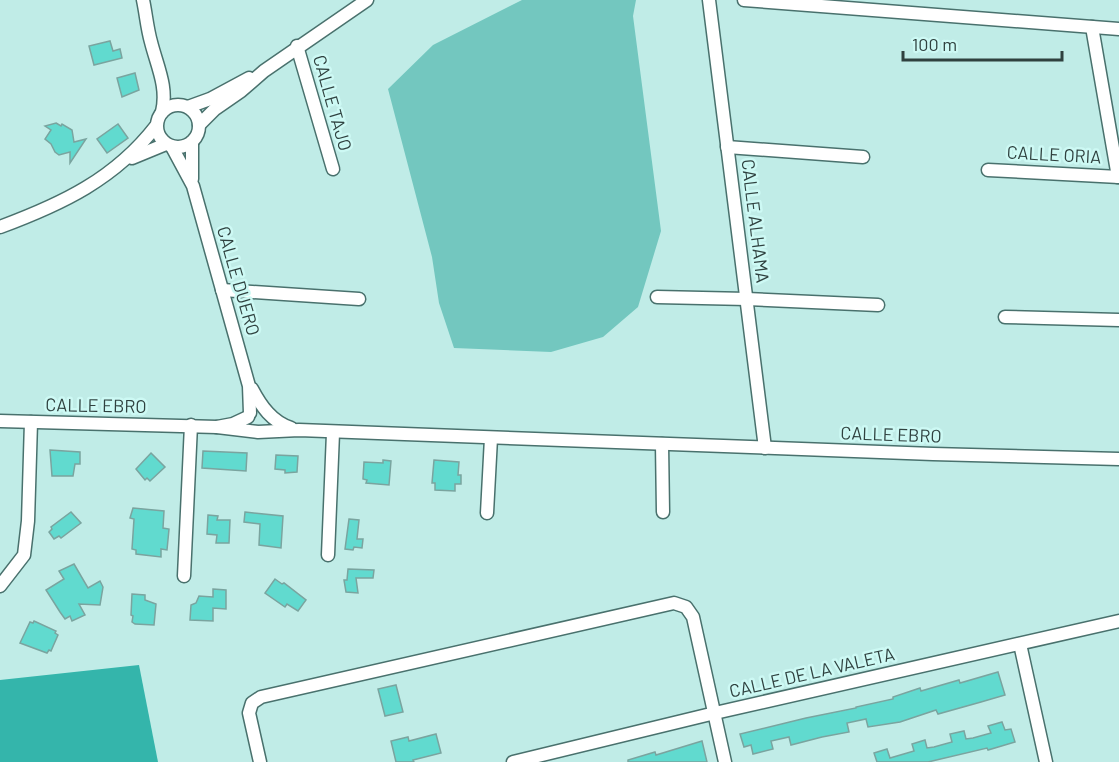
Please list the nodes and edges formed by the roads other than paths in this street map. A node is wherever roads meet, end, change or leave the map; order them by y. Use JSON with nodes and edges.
{"nodes":[{"id":1,"x":366,"y":0,"type":"edge"},
{"id":2,"x":709,"y":0,"type":"edge"},
{"id":3,"x":744,"y":0,"type":"edge"},
{"id":4,"x":144,"y":5,"type":"edge"},
{"id":5,"x":849,"y":5,"type":"edge"},
{"id":6,"x":1092,"y":27,"type":"junction"},
{"id":7,"x":1119,"y":29,"type":"edge"},
{"id":8,"x":297,"y":46,"type":"junction"},
{"id":9,"x":264,"y":71,"type":"junction"},
{"id":10,"x":184,"y":106,"type":"junction"},
{"id":11,"x":162,"y":112,"type":"junction"},
{"id":12,"x":199,"y":125,"type":"junction"},
{"id":13,"x":156,"y":126,"type":"junction"},
{"id":14,"x":192,"y":142,"type":"junction"},
{"id":15,"x":169,"y":146,"type":"junction"},
{"id":16,"x":728,"y":147,"type":"junction"},
{"id":17,"x":863,"y":157,"type":"dead end"},
{"id":18,"x":125,"y":160,"type":"junction"},
{"id":19,"x":333,"y":169,"type":"dead end"},
{"id":20,"x":988,"y":170,"type":"dead end"},
{"id":21,"x":1118,"y":177,"type":"edge"},
{"id":22,"x":193,"y":186,"type":"junction"},
{"id":23,"x":0,"y":227,"type":"edge"},
{"id":24,"x":222,"y":290,"type":"junction"},
{"id":25,"x":657,"y":297,"type":"dead end"},
{"id":26,"x":359,"y":299,"type":"dead end"},
{"id":27,"x":747,"y":299,"type":"junction"},
{"id":28,"x":878,"y":305,"type":"dead end"},
{"id":29,"x":1005,"y":317,"type":"dead end"},
{"id":30,"x":1119,"y":320,"type":"edge"},
{"id":31,"x":249,"y":386,"type":"junction"},
{"id":32,"x":268,"y":414,"type":"junction"},
{"id":33,"x":249,"y":415,"type":"junction"},
{"id":34,"x":0,"y":421,"type":"edge"},
{"id":35,"x":31,"y":422,"type":"junction"},
{"id":36,"x":191,"y":425,"type":"junction"},
{"id":37,"x":217,"y":427,"type":"junction"},
{"id":38,"x":260,"y":430,"type":"junction"},
{"id":39,"x":299,"y":430,"type":"junction"},
{"id":40,"x":333,"y":433,"type":"junction"},
{"id":41,"x":491,"y":438,"type":"junction"},
{"id":42,"x":662,"y":444,"type":"junction"},
{"id":43,"x":765,"y":448,"type":"junction"},
{"id":44,"x":1119,"y":459,"type":"edge"},
{"id":45,"x":663,"y":512,"type":"dead end"},
{"id":46,"x":487,"y":513,"type":"dead end"},
{"id":47,"x":328,"y":555,"type":"dead end"},
{"id":48,"x":184,"y":576,"type":"dead end"},
{"id":49,"x":0,"y":586,"type":"edge"},
{"id":50,"x":1119,"y":621,"type":"edge"},
{"id":51,"x":1020,"y":644,"type":"junction"},
{"id":52,"x":715,"y":713,"type":"junction"},
{"id":53,"x":260,"y":762,"type":"edge"},
{"id":54,"x":513,"y":762,"type":"edge"},
{"id":55,"x":725,"y":762,"type":"edge"},
{"id":56,"x":1046,"y":762,"type":"edge"}],
"edges":[{"from":1,"to":8,"type":"street","name":"CALLE TAJO"},
{"from":2,"to":16,"type":"street","name":"CALLE ALHAMA"},
{"from":3,"to":5,"type":"street"},
{"from":4,"to":10,"type":"street"},
{"from":4,"to":11,"type":"street"},
{"from":5,"to":6,"type":"street"},
{"from":6,"to":7,"type":"street"},
{"from":6,"to":21,"type":"street","name":"CALLE ORIA"},
{"from":8,"to":9,"type":"street","name":"CALLE TAJO"},
{"from":8,"to":19,"type":"street","name":"CALLE TAJO"},
{"from":9,"to":10,"type":"street","name":"CALLE TAJO"},
{"from":9,"to":12,"type":"street","name":"CALLE TAJO"},
{"from":10,"to":11,"type":"street"},
{"from":10,"to":12,"type":"street"},
{"from":11,"to":13,"type":"street"},
{"from":12,"to":14,"type":"street"},
{"from":13,"to":15,"type":"street"},
{"from":13,"to":18,"type":"street"},
{"from":14,"to":15,"type":"street"},
{"from":14,"to":22,"type":"street","name":"CALLE DUERO"},
{"from":15,"to":18,"type":"street"},
{"from":15,"to":22,"type":"street","name":"CALLE DUERO"},
{"from":16,"to":17,"type":"street","name":"CALLE ALHAMA"},
{"from":16,"to":27,"type":"street","name":"CALLE ALHAMA"},
{"from":18,"to":23,"type":"street"},
{"from":20,"to":21,"type":"street","name":"CALLE ORIA"},
{"from":22,"to":24,"type":"street","name":"CALLE DUERO"},
{"from":24,"to":26,"type":"street"},
{"from":24,"to":31,"type":"street","name":"CALLE DUERO"},
{"from":25,"to":27,"type":"street","name":"CALLE ALHAMA"},
{"from":27,"to":28,"type":"street","name":"CALLE ALHAMA"},
{"from":27,"to":43,"type":"street","name":"CALLE ALHAMA"},
{"from":29,"to":30,"type":"street"},
{"from":31,"to":32,"type":"street","name":"CALLE DUERO"},
{"from":31,"to":33,"type":"street","name":"CALLE DUERO"},
{"from":32,"to":33,"type":"street"},
{"from":32,"to":38,"type":"street"},
{"from":32,"to":39,"type":"street","name":"CALLE EBRO"},
{"from":33,"to":37,"type":"street","name":"CALLE EBRO"},
{"from":33,"to":38,"type":"street"},
{"from":34,"to":35,"type":"street","name":"CALLE EBRO"},
{"from":35,"to":36,"type":"street","name":"CALLE EBRO"},
{"from":35,"to":49,"type":"street"},
{"from":36,"to":37,"type":"street","name":"CALLE EBRO"},
{"from":36,"to":48,"type":"street"},
{"from":37,"to":38,"type":"street","name":"CALLE EBRO"},
{"from":38,"to":39,"type":"street","name":"CALLE EBRO"},
{"from":39,"to":40,"type":"street","name":"CALLE EBRO"},
{"from":40,"to":41,"type":"street","name":"CALLE EBRO"},
{"from":40,"to":47,"type":"street"},
{"from":41,"to":42,"type":"street","name":"CALLE EBRO"},
{"from":41,"to":46,"type":"street"},
{"from":42,"to":43,"type":"street","name":"CALLE EBRO"},
{"from":42,"to":45,"type":"street"},
{"from":43,"to":44,"type":"street","name":"CALLE EBRO"},
{"from":50,"to":51,"type":"street","name":"CALLE DE LA VALETA"},
{"from":51,"to":52,"type":"street","name":"CALLE DE LA VALETA"},
{"from":51,"to":56,"type":"street"},
{"from":52,"to":53,"type":"street"},
{"from":52,"to":54,"type":"street","name":"CALLE DE LA VALETA"},
{"from":52,"to":55,"type":"street"}]}
